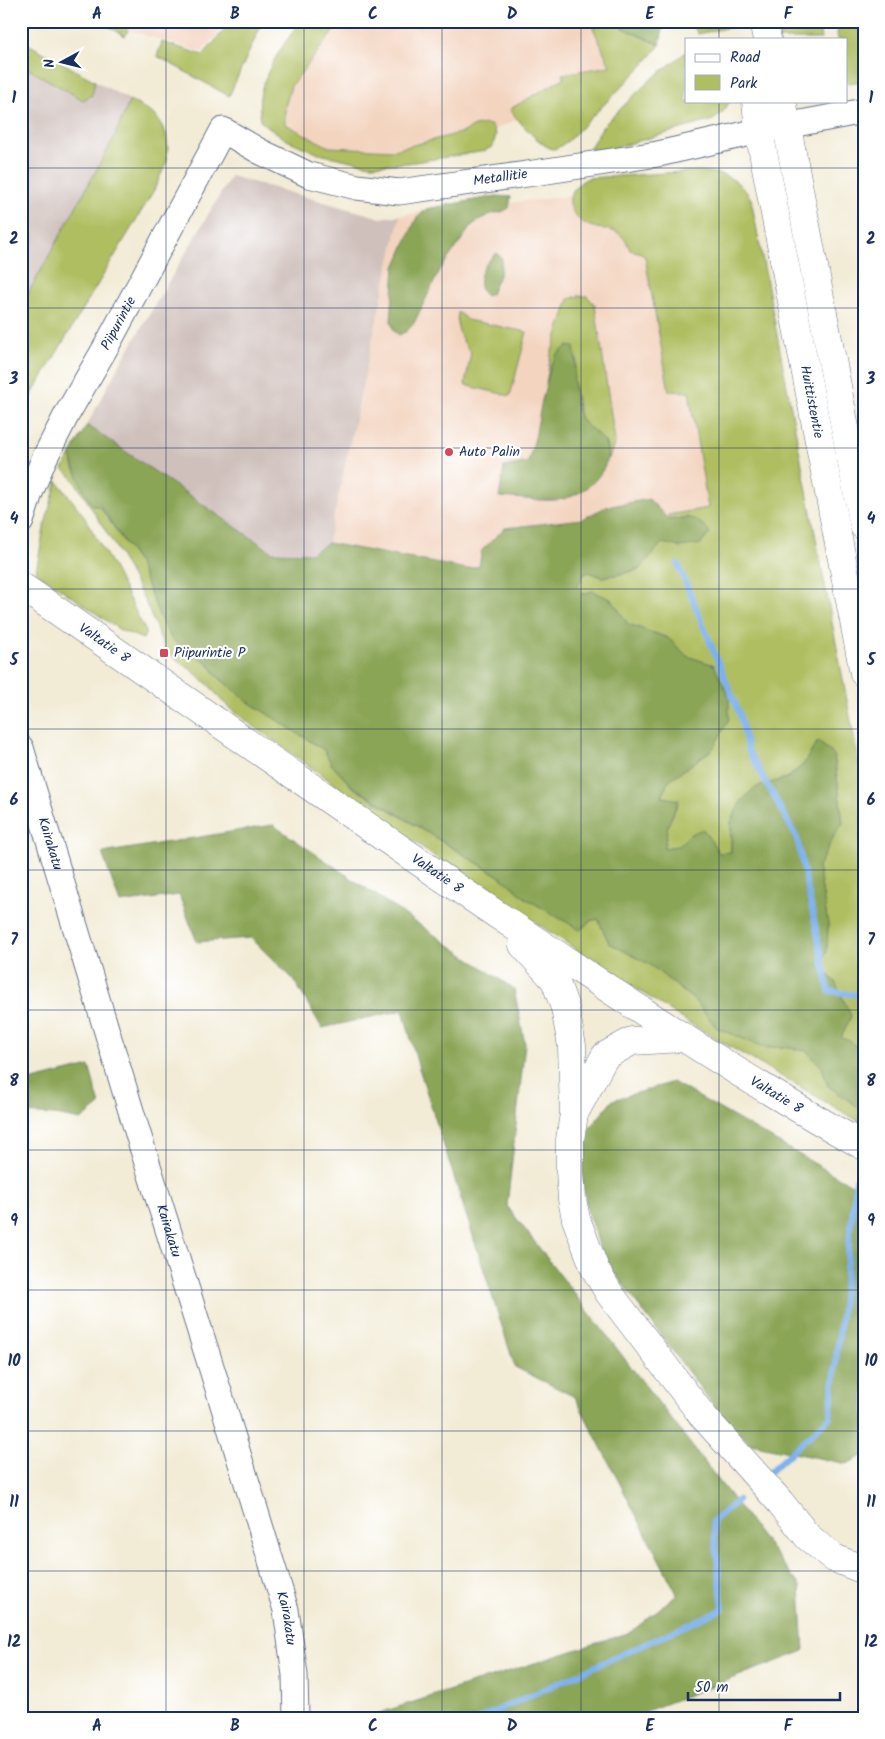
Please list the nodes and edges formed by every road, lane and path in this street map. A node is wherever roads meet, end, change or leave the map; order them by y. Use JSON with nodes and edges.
{"nodes":[{"id":1,"x":746,"y":21,"type":"edge"},
{"id":2,"x":762,"y":21,"type":"edge"},
{"id":3,"x":748,"y":38,"type":"edge"},
{"id":4,"x":767,"y":38,"type":"edge"},
{"id":5,"x":756,"y":102,"type":"edge"},
{"id":6,"x":864,"y":111,"type":"edge"},
{"id":7,"x":785,"y":113,"type":"edge"},
{"id":8,"x":223,"y":130,"type":"joint"},
{"id":9,"x":759,"y":131,"type":"junction"},
{"id":10,"x":21,"y":521,"type":"edge"},
{"id":11,"x":864,"y":526,"type":"edge"},
{"id":12,"x":21,"y":586,"type":"edge"},
{"id":13,"x":864,"y":673,"type":"edge"},
{"id":14,"x":21,"y":748,"type":"edge"},
{"id":15,"x":495,"y":914,"type":"junction"},
{"id":16,"x":683,"y":1038,"type":"junction"},
{"id":17,"x":574,"y":1114,"type":"junction"},
{"id":18,"x":864,"y":1146,"type":"edge"},
{"id":19,"x":780,"y":1502,"type":"junction"},
{"id":20,"x":864,"y":1551,"type":"edge"},
{"id":21,"x":864,"y":1570,"type":"edge"},
{"id":22,"x":296,"y":1718,"type":"edge"}],
"edges":[{"from":1,"to":3,"type":"highway"},
{"from":2,"to":4,"type":"highway"},
{"from":5,"to":9,"type":"highway","name":"Huittistentie"},
{"from":6,"to":7,"type":"main road","name":"Metallitie"},
{"from":7,"to":9,"type":"main road","name":"Metallitie"},
{"from":7,"to":11,"type":"highway","name":"Huittistentie"},
{"from":8,"to":9,"type":"main road","name":"Metallitie"},
{"from":8,"to":10,"type":"main road","name":"Piipurintie"},
{"from":9,"to":13,"type":"highway","name":"Huittistentie"},
{"from":12,"to":15,"type":"highway","name":"Valtatie 8"},
{"from":14,"to":22,"type":"main road","name":"Kairakatu"},
{"from":15,"to":16,"type":"highway","name":"Valtatie 8"},
{"from":15,"to":17,"type":"highway"},
{"from":16,"to":17,"type":"highway"},
{"from":16,"to":18,"type":"highway","name":"Valtatie 8"},
{"from":17,"to":19,"type":"highway"},
{"from":19,"to":20,"type":"highway"},
{"from":19,"to":21,"type":"highway"}]}
